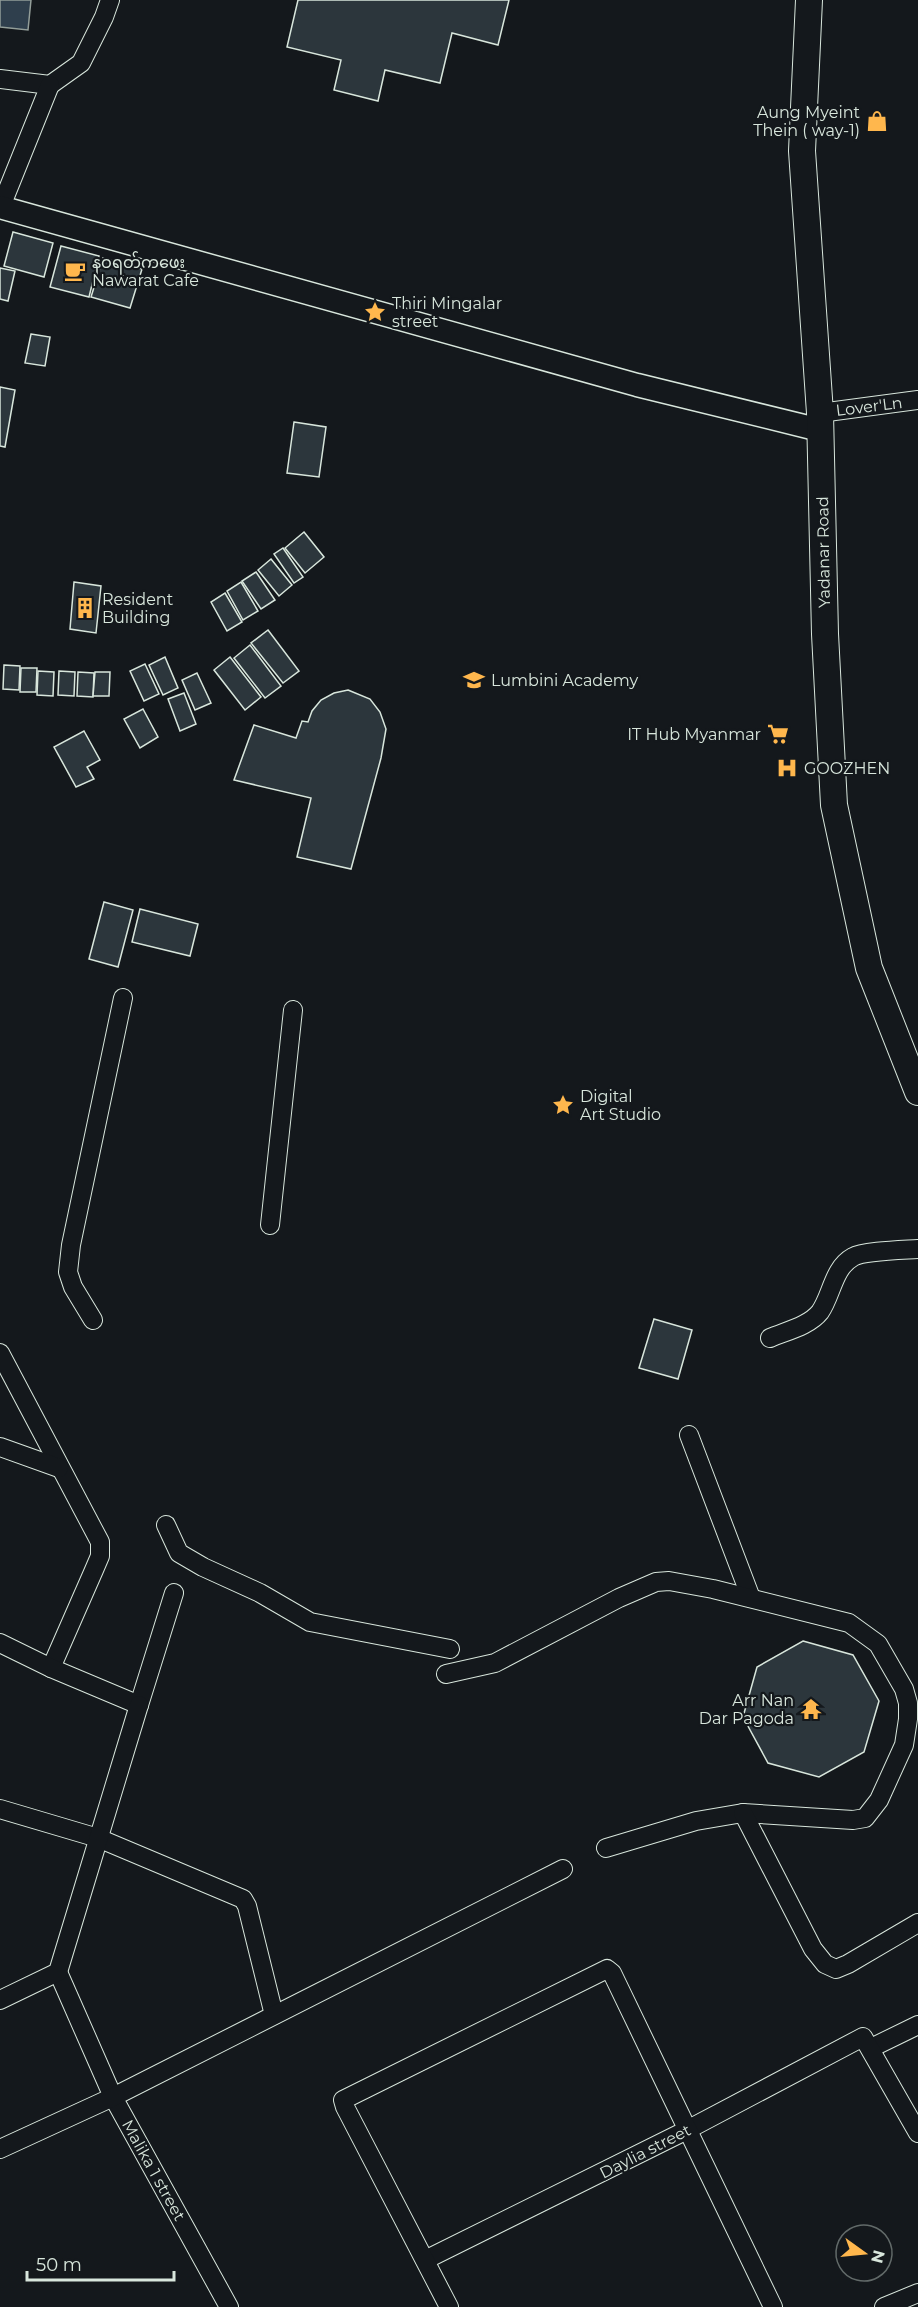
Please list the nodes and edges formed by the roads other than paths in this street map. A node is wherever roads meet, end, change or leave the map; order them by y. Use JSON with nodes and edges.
{"nodes":[{"id":1,"x":110,"y":0,"type":"edge"},
{"id":2,"x":809,"y":0,"type":"edge"},
{"id":3,"x":0,"y":79,"type":"edge"},
{"id":4,"x":50,"y":85,"type":"junction"},
{"id":5,"x":0,"y":208,"type":"edge"},
{"id":6,"x":918,"y":400,"type":"edge"},
{"id":7,"x":820,"y":421,"type":"junction"},
{"id":8,"x":123,"y":998,"type":"dead end"},
{"id":9,"x":293,"y":1010,"type":"dead end"},
{"id":10,"x":915,"y":1076,"type":"edge"},
{"id":11,"x":270,"y":1225,"type":"dead end"},
{"id":12,"x":918,"y":1249,"type":"edge"},
{"id":13,"x":93,"y":1320,"type":"dead end"},
{"id":14,"x":770,"y":1338,"type":"dead end"},
{"id":15,"x":0,"y":1353,"type":"edge"},
{"id":16,"x":689,"y":1435,"type":"dead end"},
{"id":17,"x":0,"y":1447,"type":"edge"},
{"id":18,"x":59,"y":1468,"type":"junction"},
{"id":19,"x":166,"y":1525,"type":"dead end"},
{"id":20,"x":174,"y":1593,"type":"dead end"},
{"id":21,"x":751,"y":1598,"type":"junction"},
{"id":22,"x":0,"y":1643,"type":"edge"},
{"id":23,"x":450,"y":1649,"type":"dead end"},
{"id":24,"x":51,"y":1668,"type":"junction"},
{"id":25,"x":446,"y":1674,"type":"dead end"},
{"id":26,"x":911,"y":1685,"type":"edge"},
{"id":27,"x":139,"y":1705,"type":"junction"},
{"id":28,"x":0,"y":1809,"type":"edge"},
{"id":29,"x":743,"y":1813,"type":"junction"},
{"id":30,"x":98,"y":1838,"type":"junction"},
{"id":31,"x":606,"y":1848,"type":"dead end"},
{"id":32,"x":563,"y":1869,"type":"dead end"},
{"id":33,"x":918,"y":1923,"type":"edge"},
{"id":34,"x":58,"y":1972,"type":"junction"},
{"id":35,"x":0,"y":2000,"type":"edge"},
{"id":36,"x":274,"y":2015,"type":"junction"},
{"id":37,"x":918,"y":2025,"type":"edge"},
{"id":38,"x":867,"y":2043,"type":"junction"},
{"id":39,"x":113,"y":2097,"type":"junction"},
{"id":40,"x":687,"y":2130,"type":"junction"},
{"id":41,"x":918,"y":2133,"type":"edge"},
{"id":42,"x":0,"y":2149,"type":"edge"},
{"id":43,"x":425,"y":2260,"type":"junction"},
{"id":44,"x":918,"y":2293,"type":"edge"},
{"id":45,"x":229,"y":2307,"type":"edge"},
{"id":46,"x":449,"y":2307,"type":"edge"},
{"id":47,"x":773,"y":2307,"type":"edge"},
{"id":48,"x":884,"y":2307,"type":"edge"}],
"edges":[{"from":1,"to":4,"type":"street"},
{"from":2,"to":7,"type":"main road","name":"Yadanar Road"},
{"from":3,"to":4,"type":"street"},
{"from":4,"to":5,"type":"street"},
{"from":5,"to":7,"type":"street"},
{"from":6,"to":7,"type":"street","name":"Lover'Ln"},
{"from":7,"to":10,"type":"main road","name":"Yadanar Road"},
{"from":8,"to":13,"type":"street"},
{"from":9,"to":11,"type":"street"},
{"from":12,"to":14,"type":"street"},
{"from":15,"to":18,"type":"street"},
{"from":16,"to":21,"type":"street"},
{"from":17,"to":18,"type":"street"},
{"from":18,"to":24,"type":"street"},
{"from":19,"to":23,"type":"street"},
{"from":20,"to":27,"type":"street"},
{"from":21,"to":25,"type":"street"},
{"from":21,"to":26,"type":"street"},
{"from":22,"to":24,"type":"street"},
{"from":24,"to":27,"type":"street"},
{"from":26,"to":29,"type":"street"},
{"from":27,"to":30,"type":"street"},
{"from":28,"to":30,"type":"street"},
{"from":29,"to":31,"type":"street"},
{"from":29,"to":33,"type":"street"},
{"from":30,"to":34,"type":"street"},
{"from":30,"to":36,"type":"street"},
{"from":32,"to":36,"type":"street"},
{"from":34,"to":35,"type":"street"},
{"from":34,"to":39,"type":"street","name":"Malika 1 street"},
{"from":36,"to":39,"type":"street"},
{"from":37,"to":38,"type":"street","name":"Daylia street"},
{"from":38,"to":40,"type":"street","name":"Daylia street"},
{"from":38,"to":41,"type":"street"},
{"from":39,"to":42,"type":"street"},
{"from":39,"to":45,"type":"street","name":"Malika 1 street"},
{"from":40,"to":43,"type":"street","name":"Daylia street"},
{"from":40,"to":43,"type":"street"},
{"from":40,"to":47,"type":"street"},
{"from":43,"to":46,"type":"street"},
{"from":44,"to":48,"type":"street"}]}
